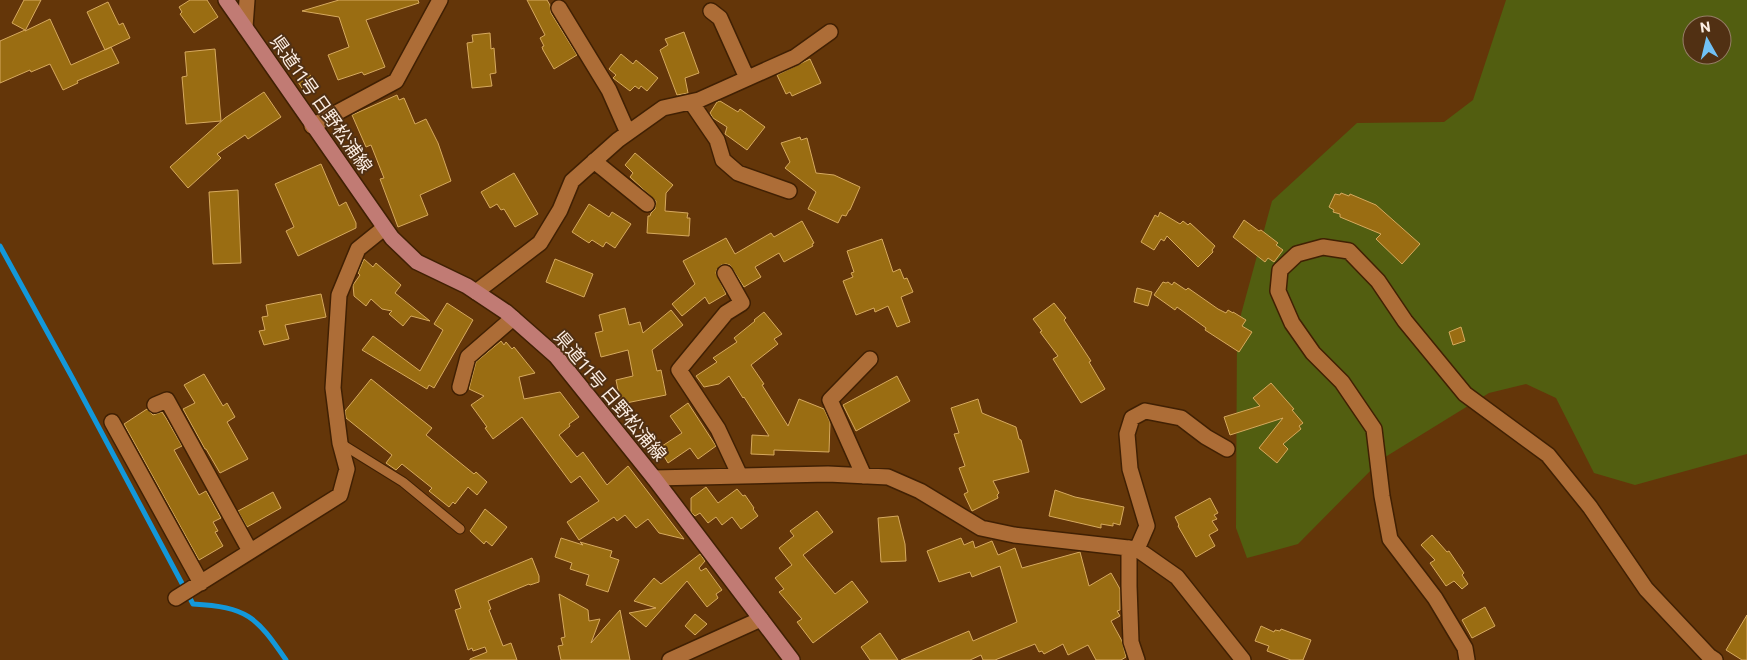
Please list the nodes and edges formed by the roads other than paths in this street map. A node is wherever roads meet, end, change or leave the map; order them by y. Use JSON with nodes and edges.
{"nodes":[{"id":1,"x":226,"y":0,"type":"edge"},
{"id":2,"x":247,"y":0,"type":"edge"},
{"id":3,"x":440,"y":0,"type":"edge"},
{"id":4,"x":559,"y":8,"type":"dead end"},
{"id":5,"x":711,"y":12,"type":"dead end"},
{"id":6,"x":245,"y":27,"type":"junction"},
{"id":7,"x":830,"y":32,"type":"dead end"},
{"id":8,"x":747,"y":78,"type":"junction"},
{"id":9,"x":692,"y":102,"type":"junction"},
{"id":10,"x":312,"y":126,"type":"junction"},
{"id":11,"x":628,"y":133,"type":"junction"},
{"id":12,"x":594,"y":161,"type":"junction"},
{"id":13,"x":789,"y":191,"type":"dead end"},
{"id":14,"x":647,"y":204,"type":"dead end"},
{"id":15,"x":384,"y":228,"type":"junction"},
{"id":16,"x":725,"y":272,"type":"dead end"},
{"id":17,"x":476,"y":292,"type":"junction"},
{"id":18,"x":513,"y":318,"type":"junction"},
{"id":19,"x":870,"y":359,"type":"dead end"},
{"id":20,"x":460,"y":386,"type":"dead end"},
{"id":21,"x":155,"y":405,"type":"dead end"},
{"id":22,"x":112,"y":422,"type":"dead end"},
{"id":23,"x":340,"y":443,"type":"junction"},
{"id":24,"x":1227,"y":449,"type":"dead end"},
{"id":25,"x":740,"y":476,"type":"junction"},
{"id":26,"x":864,"y":476,"type":"junction"},
{"id":27,"x":654,"y":478,"type":"junction"},
{"id":28,"x":460,"y":528,"type":"dead end"},
{"id":29,"x":1133,"y":548,"type":"junction"},
{"id":30,"x":250,"y":551,"type":"junction"},
{"id":31,"x":198,"y":584,"type":"junction"},
{"id":32,"x":176,"y":598,"type":"dead end"},
{"id":33,"x":761,"y":619,"type":"junction"},
{"id":34,"x":678,"y":659,"type":"edge"},
{"id":35,"x":792,"y":660,"type":"edge"},
{"id":36,"x":1137,"y":660,"type":"edge"},
{"id":37,"x":1243,"y":660,"type":"edge"},
{"id":38,"x":1467,"y":660,"type":"edge"},
{"id":39,"x":1715,"y":660,"type":"edge"}],
"edges":[{"from":1,"to":6,"type":"main road","name":"県道11号 日野松浦線"},
{"from":2,"to":6,"type":"street"},
{"from":3,"to":10,"type":"street"},
{"from":4,"to":11,"type":"street"},
{"from":5,"to":8,"type":"street"},
{"from":6,"to":10,"type":"main road","name":"県道11号 日野松浦線"},
{"from":7,"to":8,"type":"street"},
{"from":8,"to":9,"type":"street"},
{"from":9,"to":11,"type":"street"},
{"from":9,"to":13,"type":"street"},
{"from":10,"to":15,"type":"main road","name":"県道11号 日野松浦線"},
{"from":11,"to":12,"type":"street"},
{"from":12,"to":14,"type":"street"},
{"from":12,"to":17,"type":"street"},
{"from":15,"to":17,"type":"main road","name":"県道11号 日野松浦線"},
{"from":15,"to":23,"type":"street"},
{"from":16,"to":25,"type":"street"},
{"from":17,"to":18,"type":"main road","name":"県道11号 日野松浦線"},
{"from":18,"to":20,"type":"street"},
{"from":18,"to":27,"type":"main road","name":"県道11号 日野松浦線"},
{"from":19,"to":26,"type":"street"},
{"from":21,"to":30,"type":"street"},
{"from":22,"to":31,"type":"street"},
{"from":23,"to":28,"type":"lane"},
{"from":23,"to":30,"type":"street"},
{"from":24,"to":29,"type":"street"},
{"from":25,"to":26,"type":"street"},
{"from":25,"to":27,"type":"street"},
{"from":26,"to":29,"type":"street"},
{"from":27,"to":33,"type":"main road","name":"県道11号 日野松浦線"},
{"from":29,"to":36,"type":"street"},
{"from":29,"to":37,"type":"street"},
{"from":30,"to":31,"type":"street"},
{"from":31,"to":32,"type":"street"},
{"from":33,"to":34,"type":"street"},
{"from":33,"to":35,"type":"main road","name":"県道11号 日野松浦線"},
{"from":38,"to":39,"type":"street"}]}
